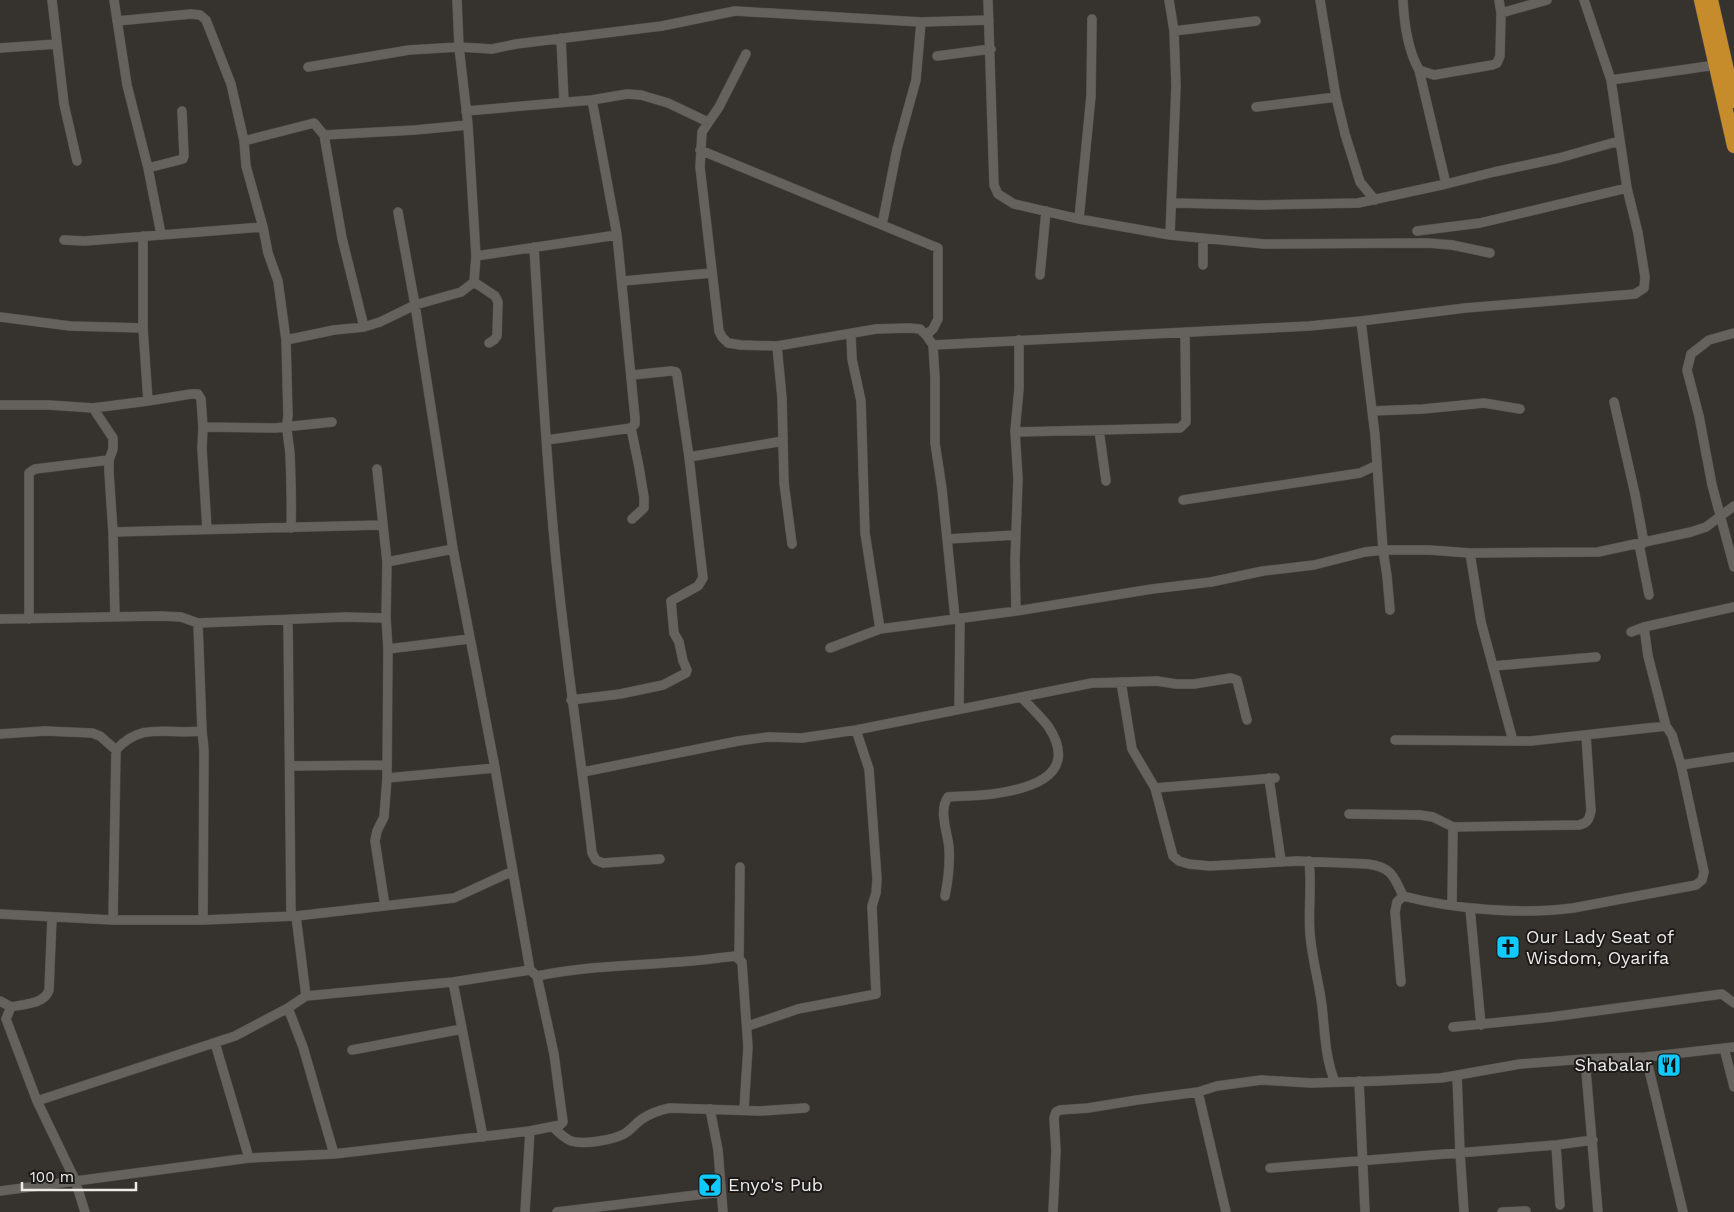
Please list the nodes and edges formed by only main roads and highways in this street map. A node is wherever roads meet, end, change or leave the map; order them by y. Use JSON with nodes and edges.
{"nodes":[{"id":1,"x":1701,"y":0,"type":"edge"},
{"id":2,"x":1711,"y":0,"type":"edge"},
{"id":3,"x":1734,"y":101,"type":"edge"},
{"id":4,"x":1734,"y":146,"type":"edge"}],
"edges":[{"from":1,"to":4,"type":"highway"},
{"from":2,"to":3,"type":"highway"}]}
